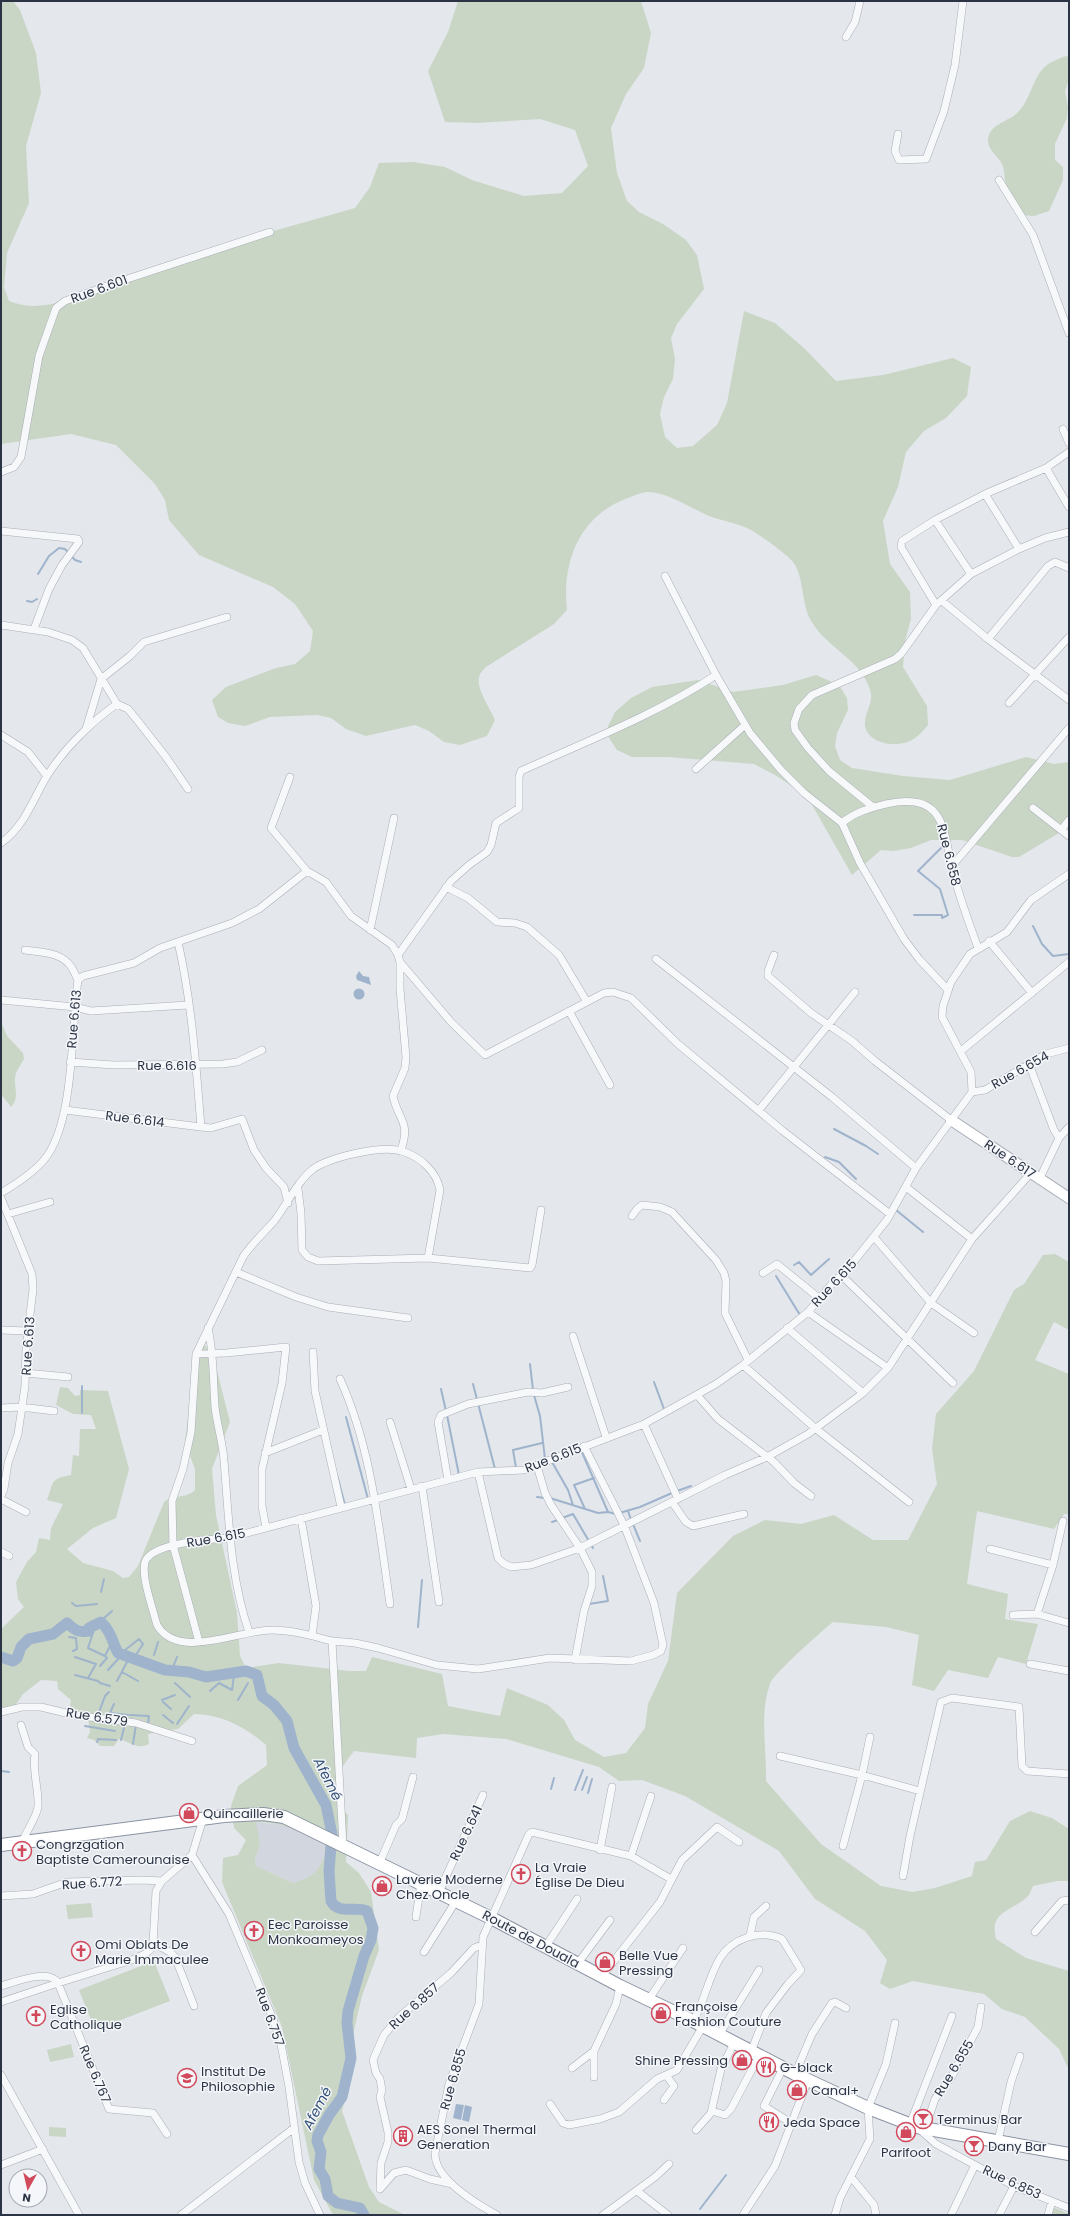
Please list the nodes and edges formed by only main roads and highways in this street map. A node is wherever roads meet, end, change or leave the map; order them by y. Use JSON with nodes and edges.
{"nodes":[{"id":1,"x":1,"y":1845,"type":"edge"},
{"id":2,"x":1069,"y":2154,"type":"edge"}],
"edges":[{"from":1,"to":2,"type":"highway","name":"Route de Douala"}]}
